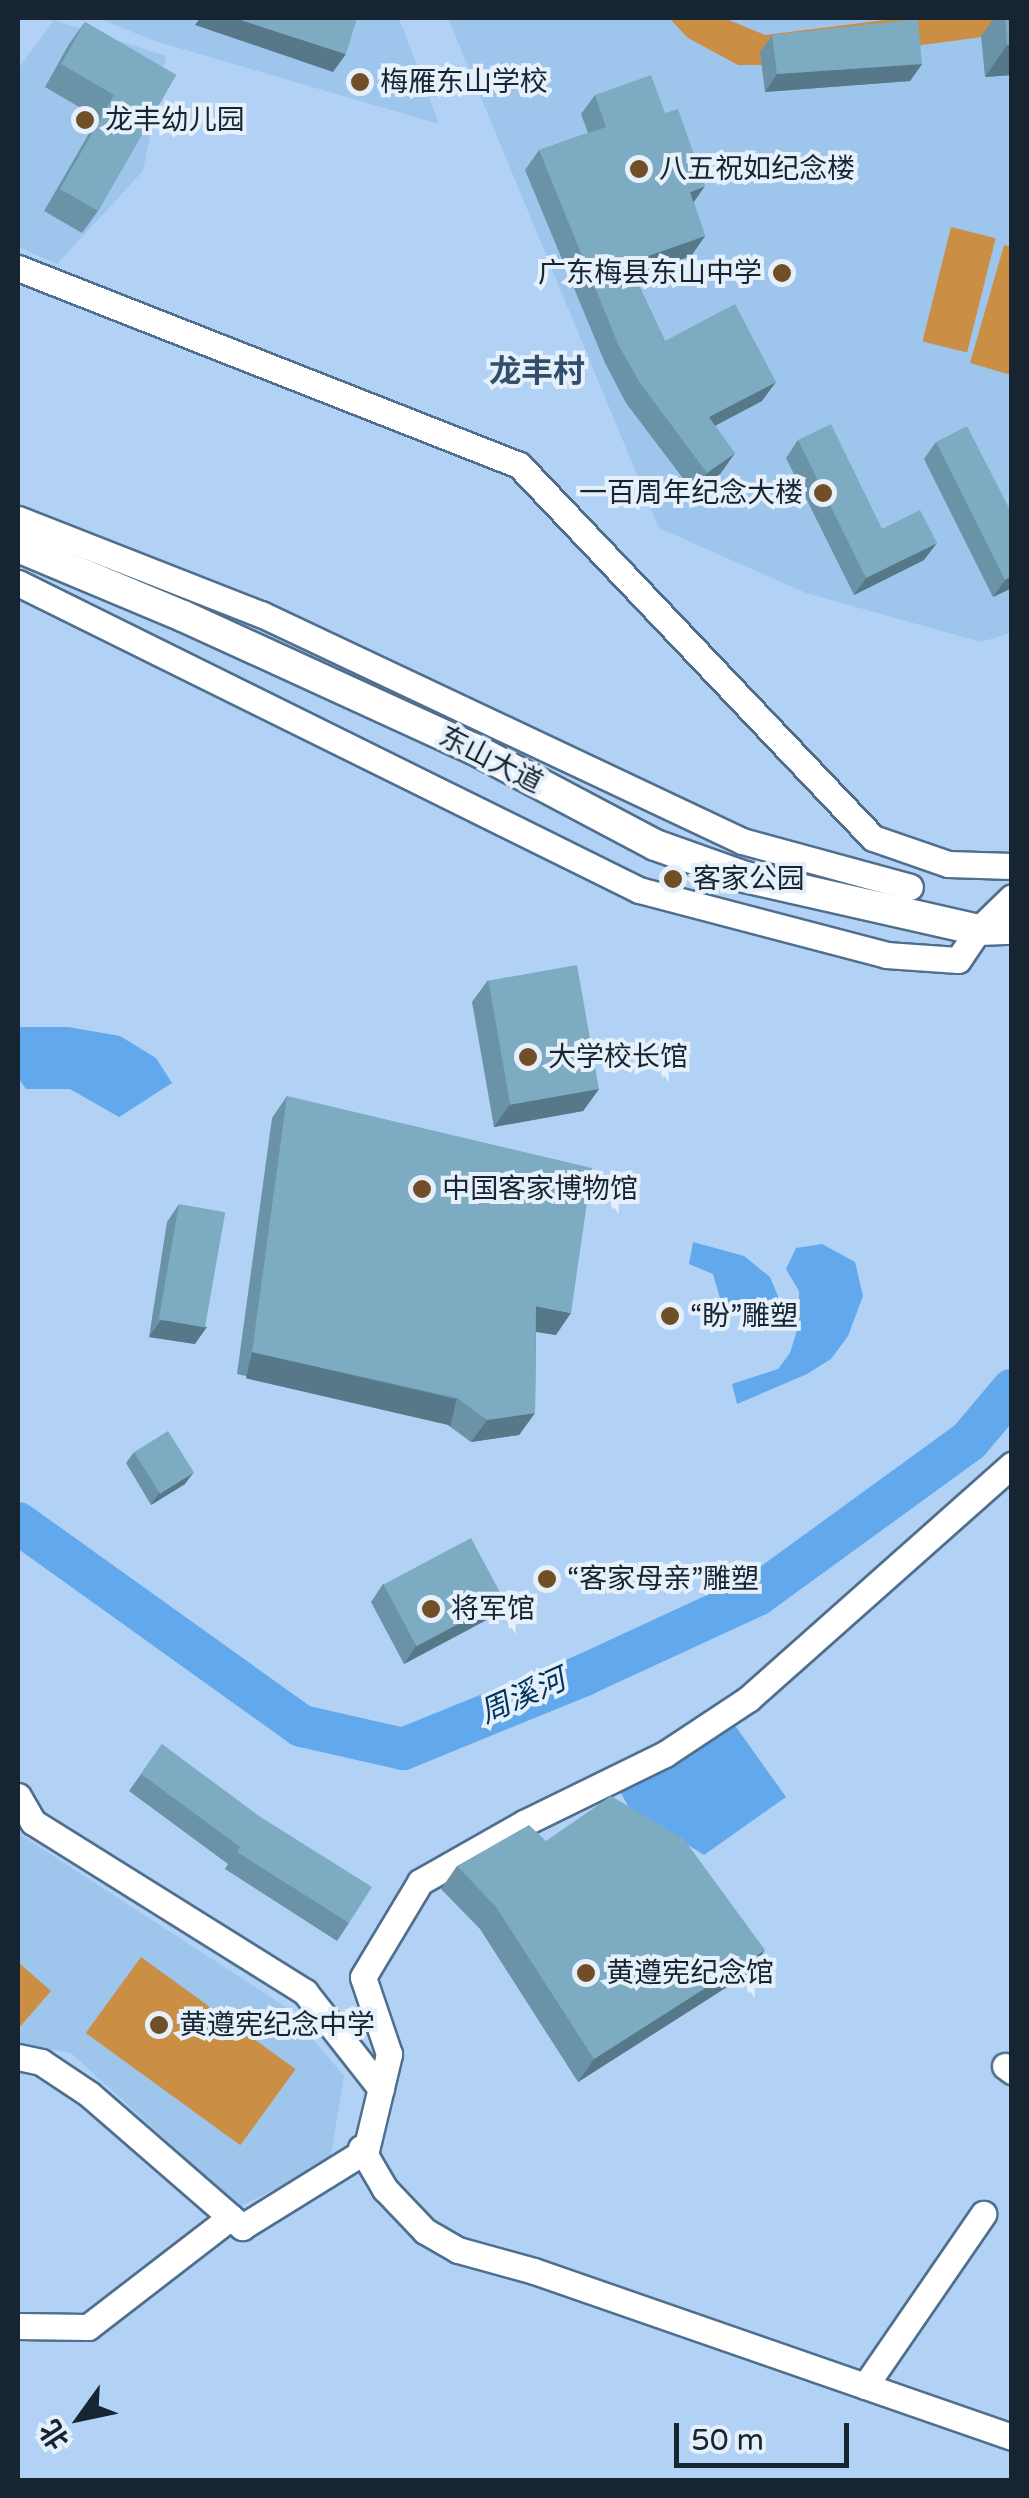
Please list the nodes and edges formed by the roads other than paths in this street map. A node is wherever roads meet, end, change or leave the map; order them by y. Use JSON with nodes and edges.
{"nodes":[{"id":1,"x":18,"y":268,"type":"edge"},
{"id":2,"x":18,"y":518,"type":"edge"},
{"id":3,"x":18,"y":548,"type":"edge"},
{"id":4,"x":18,"y":583,"type":"edge"},
{"id":5,"x":1012,"y":866,"type":"edge"},
{"id":6,"x":910,"y":887,"type":"dead end"},
{"id":7,"x":1012,"y":896,"type":"edge"},
{"id":8,"x":978,"y":930,"type":"junction"},
{"id":9,"x":1012,"y":930,"type":"edge"},
{"id":10,"x":1012,"y":1466,"type":"edge"},
{"id":11,"x":18,"y":1796,"type":"edge"},
{"id":12,"x":18,"y":2057,"type":"edge"},
{"id":13,"x":381,"y":2090,"type":"junction"},
{"id":14,"x":361,"y":2148,"type":"dead end"},
{"id":15,"x":983,"y":2214,"type":"dead end"},
{"id":16,"x":231,"y":2218,"type":"junction"},
{"id":17,"x":18,"y":2326,"type":"edge"},
{"id":18,"x":865,"y":2386,"type":"junction"},
{"id":19,"x":1012,"y":2437,"type":"edge"}],
"edges":[{"from":1,"to":5,"type":"street"},
{"from":2,"to":6,"type":"street"},
{"from":3,"to":8,"type":"main road","name":"东山大道"},
{"from":4,"to":8,"type":"street"},
{"from":7,"to":8,"type":"street"},
{"from":8,"to":9,"type":"main road","name":"东山大道"},
{"from":10,"to":13,"type":"street"},
{"from":11,"to":13,"type":"street"},
{"from":12,"to":16,"type":"street"},
{"from":13,"to":16,"type":"street"},
{"from":14,"to":18,"type":"street"},
{"from":15,"to":18,"type":"street"},
{"from":16,"to":17,"type":"street"},
{"from":18,"to":19,"type":"street"}]}
